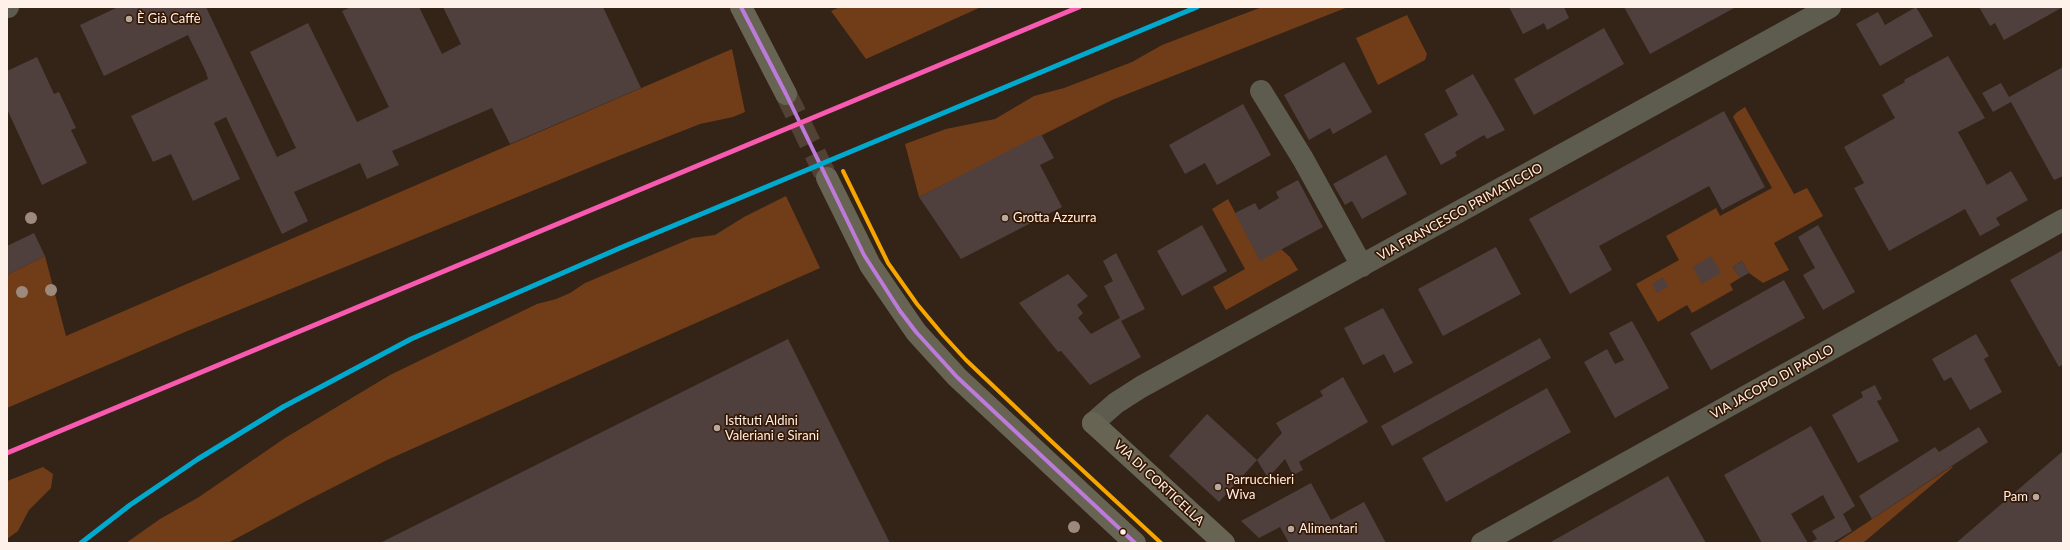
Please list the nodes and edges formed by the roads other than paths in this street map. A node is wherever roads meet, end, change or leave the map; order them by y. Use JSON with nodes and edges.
{"nodes":[{"id":1,"x":741,"y":7,"type":"edge"},
{"id":2,"x":1830,"y":7,"type":"edge"},
{"id":3,"x":1261,"y":91,"type":"dead end"},
{"id":4,"x":786,"y":94,"type":"tunnel mouth"},
{"id":5,"x":827,"y":178,"type":"tunnel mouth"},
{"id":6,"x":2063,"y":220,"type":"edge"},
{"id":7,"x":1362,"y":266,"type":"junction"},
{"id":8,"x":1093,"y":423,"type":"joint"},
{"id":9,"x":1135,"y":543,"type":"edge"},
{"id":10,"x":1224,"y":543,"type":"edge"},
{"id":11,"x":1482,"y":543,"type":"edge"}],
"edges":[{"from":1,"to":4,"type":"main road"},
{"from":2,"to":7,"type":"street","name":"VIA FRANCESCO PRIMATICCIO"},
{"from":3,"to":7,"type":"street"},
{"from":5,"to":9,"type":"main road"},
{"from":6,"to":11,"type":"street","name":"VIA JACOPO DI PAOLO"},
{"from":7,"to":8,"type":"street","name":"VIA FRANCESCO PRIMATICCIO"},
{"from":8,"to":10,"type":"main road","name":"VIA DI CORTICELLA"}]}
